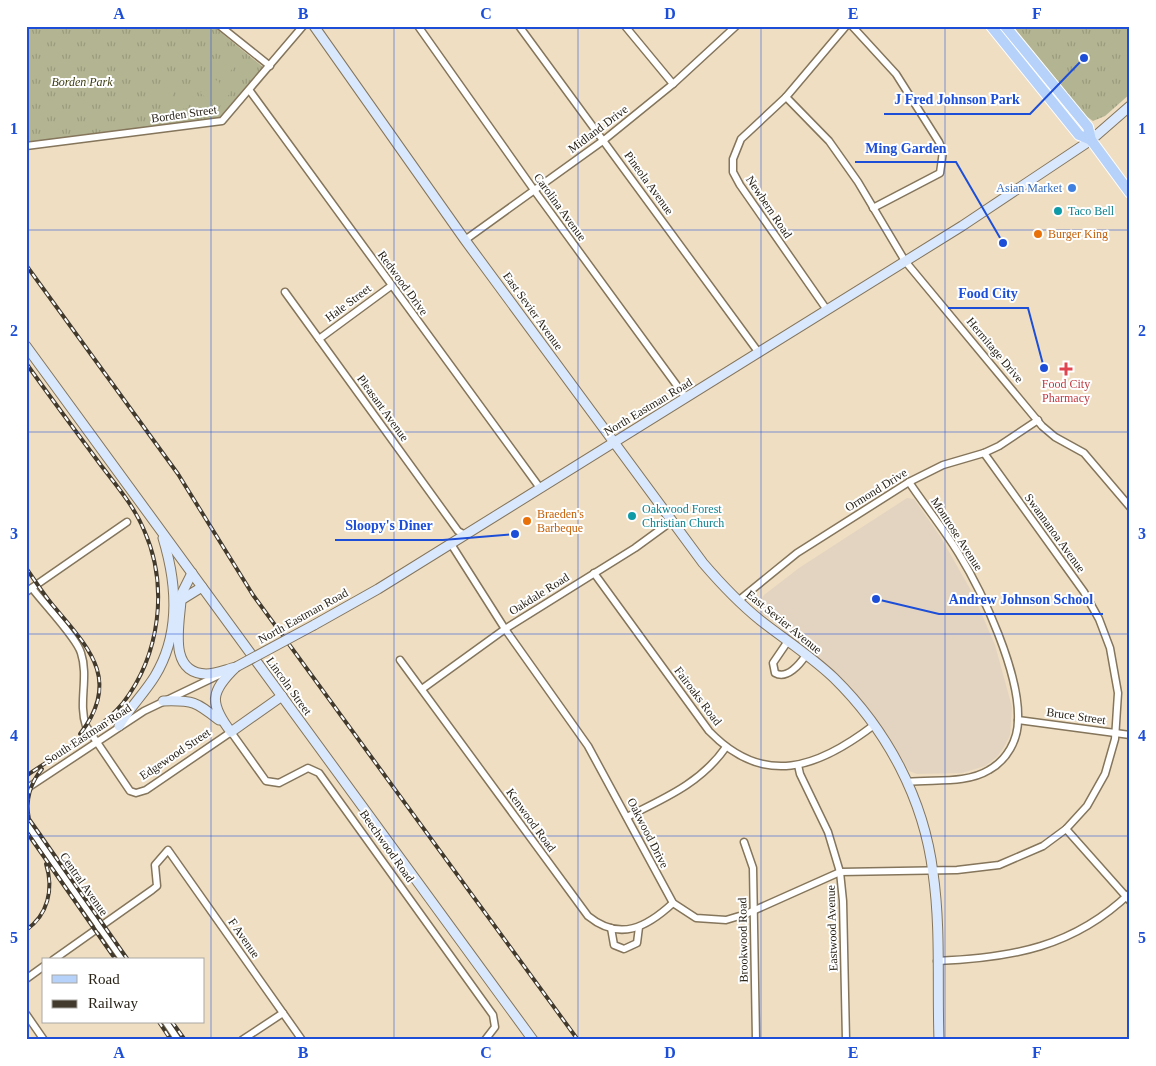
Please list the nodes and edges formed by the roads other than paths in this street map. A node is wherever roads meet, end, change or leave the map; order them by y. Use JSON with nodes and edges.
{"nodes":[{"id":1,"x":220,"y":26,"type":"edge"},
{"id":2,"x":304,"y":26,"type":"edge"},
{"id":3,"x":314,"y":26,"type":"edge"},
{"id":4,"x":418,"y":26,"type":"edge"},
{"id":5,"x":519,"y":26,"type":"edge"},
{"id":6,"x":626,"y":26,"type":"edge"},
{"id":7,"x":846,"y":26,"type":"edge"},
{"id":8,"x":852,"y":26,"type":"edge"},
{"id":9,"x":990,"y":26,"type":"edge"},
{"id":10,"x":1005,"y":26,"type":"edge"},
{"id":11,"x":733,"y":27,"type":"edge"},
{"id":12,"x":270,"y":66,"type":"junction"},
{"id":13,"x":673,"y":84,"type":"junction"},
{"id":14,"x":250,"y":90,"type":"junction"},
{"id":15,"x":786,"y":97,"type":"junction"},
{"id":16,"x":1130,"y":106,"type":"edge"},
{"id":17,"x":604,"y":140,"type":"junction"},
{"id":18,"x":1090,"y":140,"type":"junction"},
{"id":19,"x":26,"y":146,"type":"edge"},
{"id":20,"x":534,"y":190,"type":"junction"},
{"id":21,"x":1130,"y":192,"type":"edge"},
{"id":22,"x":873,"y":208,"type":"junction"},
{"id":23,"x":465,"y":240,"type":"junction"},
{"id":24,"x":905,"y":261,"type":"junction"},
{"id":25,"x":391,"y":286,"type":"junction"},
{"id":26,"x":285,"y":292,"type":"dead end"},
{"id":27,"x":827,"y":310,"type":"junction"},
{"id":28,"x":319,"y":339,"type":"junction"},
{"id":29,"x":26,"y":346,"type":"edge"},
{"id":30,"x":759,"y":353,"type":"junction"},
{"id":31,"x":686,"y":398,"type":"junction"},
{"id":32,"x":1038,"y":420,"type":"junction"},
{"id":33,"x":614,"y":442,"type":"junction"},
{"id":34,"x":984,"y":453,"type":"junction"},
{"id":35,"x":910,"y":482,"type":"junction"},
{"id":36,"x":540,"y":488,"type":"junction"},
{"id":37,"x":1130,"y":507,"type":"edge"},
{"id":38,"x":672,"y":521,"type":"junction"},
{"id":39,"x":127,"y":522,"type":"dead end"},
{"id":40,"x":161,"y":531,"type":"junction"},
{"id":41,"x":465,"y":535,"type":"junction"},
{"id":42,"x":451,"y":544,"type":"junction"},
{"id":43,"x":192,"y":573,"type":"junction"},
{"id":44,"x":594,"y":573,"type":"junction"},
{"id":45,"x":202,"y":587,"type":"junction"},
{"id":46,"x":29,"y":590,"type":"edge"},
{"id":47,"x":182,"y":600,"type":"junction"},
{"id":48,"x":738,"y":601,"type":"junction"},
{"id":49,"x":505,"y":629,"type":"junction"},
{"id":50,"x":788,"y":641,"type":"junction"},
{"id":51,"x":806,"y":655,"type":"junction"},
{"id":52,"x":400,"y":660,"type":"dead end"},
{"id":53,"x":236,"y":666,"type":"junction"},
{"id":54,"x":422,"y":689,"type":"junction"},
{"id":55,"x":282,"y":696,"type":"junction"},
{"id":56,"x":163,"y":701,"type":"junction"},
{"id":57,"x":1018,"y":720,"type":"junction"},
{"id":58,"x":874,"y":725,"type":"junction"},
{"id":59,"x":119,"y":726,"type":"junction"},
{"id":60,"x":228,"y":728,"type":"junction"},
{"id":61,"x":1116,"y":733,"type":"junction"},
{"id":62,"x":1130,"y":734,"type":"edge"},
{"id":63,"x":95,"y":742,"type":"junction"},
{"id":64,"x":726,"y":747,"type":"junction"},
{"id":65,"x":798,"y":765,"type":"junction"},
{"id":66,"x":908,"y":782,"type":"junction"},
{"id":67,"x":26,"y":789,"type":"edge"},
{"id":68,"x":627,"y":817,"type":"junction"},
{"id":69,"x":26,"y":823,"type":"edge"},
{"id":70,"x":1066,"y":829,"type":"junction"},
{"id":71,"x":744,"y":842,"type":"dead end"},
{"id":72,"x":933,"y":871,"type":"junction"},
{"id":73,"x":840,"y":872,"type":"junction"},
{"id":74,"x":1128,"y":897,"type":"edge"},
{"id":75,"x":673,"y":903,"type":"junction"},
{"id":76,"x":753,"y":910,"type":"junction"},
{"id":77,"x":100,"y":926,"type":"junction"},
{"id":78,"x":639,"y":927,"type":"junction"},
{"id":79,"x":611,"y":928,"type":"junction"},
{"id":80,"x":56,"y":958,"type":"edge"},
{"id":81,"x":122,"y":958,"type":"edge"},
{"id":82,"x":938,"y":961,"type":"junction"},
{"id":83,"x":42,"y":967,"type":"edge"},
{"id":84,"x":26,"y":979,"type":"edge"},
{"id":85,"x":283,"y":1012,"type":"junction"},
{"id":86,"x":26,"y":1014,"type":"edge"},
{"id":87,"x":167,"y":1024,"type":"edge"},
{"id":88,"x":44,"y":1040,"type":"edge"},
{"id":89,"x":178,"y":1040,"type":"edge"},
{"id":90,"x":242,"y":1040,"type":"edge"},
{"id":91,"x":302,"y":1040,"type":"edge"},
{"id":92,"x":486,"y":1040,"type":"edge"},
{"id":93,"x":532,"y":1040,"type":"edge"},
{"id":94,"x":756,"y":1040,"type":"edge"},
{"id":95,"x":846,"y":1040,"type":"edge"},
{"id":96,"x":939,"y":1040,"type":"edge"}],
"edges":[{"from":1,"to":12,"type":"street"},
{"from":2,"to":12,"type":"street","name":"Borden Street"},
{"from":3,"to":23,"type":"main road","name":"East Sevier Avenue"},
{"from":4,"to":20,"type":"street","name":"Carolina Avenue"},
{"from":5,"to":17,"type":"street","name":"Pineola Avenue"},
{"from":6,"to":13,"type":"street"},
{"from":7,"to":15,"type":"street","name":"Newbern Road"},
{"from":8,"to":22,"type":"street"},
{"from":9,"to":18,"type":"main road"},
{"from":10,"to":18,"type":"main road"},
{"from":11,"to":13,"type":"street","name":"Midland Drive"},
{"from":12,"to":14,"type":"street","name":"Borden Street"},
{"from":13,"to":17,"type":"street","name":"Midland Drive"},
{"from":14,"to":19,"type":"street","name":"Borden Street"},
{"from":14,"to":25,"type":"street","name":"Redwood Drive"},
{"from":15,"to":22,"type":"street","name":"Hermitage Drive"},
{"from":15,"to":27,"type":"street","name":"Newbern Road"},
{"from":16,"to":18,"type":"main road","name":"North Eastman Road"},
{"from":17,"to":20,"type":"street","name":"Midland Drive"},
{"from":17,"to":30,"type":"street","name":"Pineola Avenue"},
{"from":18,"to":21,"type":"main road"},
{"from":18,"to":24,"type":"main road","name":"North Eastman Road"},
{"from":20,"to":23,"type":"street","name":"Midland Drive"},
{"from":20,"to":31,"type":"street","name":"Carolina Avenue"},
{"from":22,"to":24,"type":"street","name":"Hermitage Drive"},
{"from":23,"to":33,"type":"main road","name":"East Sevier Avenue"},
{"from":24,"to":27,"type":"main road","name":"North Eastman Road"},
{"from":24,"to":32,"type":"street","name":"Hermitage Drive"},
{"from":25,"to":28,"type":"street","name":"Hale Street"},
{"from":25,"to":36,"type":"street","name":"Redwood Drive"},
{"from":26,"to":28,"type":"street","name":"Pleasant Avenue"},
{"from":27,"to":30,"type":"main road","name":"North Eastman Road"},
{"from":28,"to":41,"type":"street","name":"Pleasant Avenue"},
{"from":29,"to":40,"type":"main road","name":"Lincoln Street"},
{"from":30,"to":31,"type":"main road","name":"North Eastman Road"},
{"from":31,"to":33,"type":"main road","name":"North Eastman Road"},
{"from":32,"to":34,"type":"street","name":"Ormond Drive"},
{"from":32,"to":37,"type":"street","name":"Hermitage Drive"},
{"from":33,"to":36,"type":"main road","name":"North Eastman Road"},
{"from":33,"to":38,"type":"main road","name":"East Sevier Avenue"},
{"from":34,"to":35,"type":"street","name":"Ormond Drive"},
{"from":34,"to":61,"type":"street","name":"Swannanoa Avenue"},
{"from":35,"to":48,"type":"street","name":"Ormond Drive"},
{"from":35,"to":57,"type":"street","name":"Montrose Avenue"},
{"from":36,"to":41,"type":"main road","name":"North Eastman Road"},
{"from":38,"to":44,"type":"street","name":"Oakdale Road"},
{"from":38,"to":48,"type":"main road","name":"East Sevier Avenue"},
{"from":39,"to":46,"type":"street"},
{"from":40,"to":43,"type":"main road","name":"Lincoln Street"},
{"from":40,"to":59,"type":"main road"},
{"from":41,"to":42,"type":"main road","name":"North Eastman Road"},
{"from":42,"to":49,"type":"street","name":"Oakwood Drive"},
{"from":42,"to":53,"type":"main road","name":"North Eastman Road","bridge":true},
{"from":43,"to":45,"type":"main road","name":"Lincoln Street"},
{"from":43,"to":47,"type":"main road"},
{"from":44,"to":49,"type":"street","name":"Oakdale Road"},
{"from":44,"to":64,"type":"street","name":"Fairoaks Road"},
{"from":45,"to":47,"type":"main road"},
{"from":45,"to":55,"type":"main road","name":"Lincoln Street"},
{"from":46,"to":63,"type":"street"},
{"from":47,"to":53,"type":"main road"},
{"from":48,"to":50,"type":"main road","name":"East Sevier Avenue"},
{"from":49,"to":54,"type":"street","name":"Oakdale Road"},
{"from":49,"to":68,"type":"street","name":"Oakwood Drive"},
{"from":50,"to":51,"type":"main road","name":"East Sevier Avenue"},
{"from":50,"to":51,"type":"street"},
{"from":51,"to":58,"type":"main road","name":"East Sevier Avenue"},
{"from":52,"to":54,"type":"street","name":"Kenwood Road"},
{"from":53,"to":56,"type":"street","name":"North Eastman Road"},
{"from":53,"to":60,"type":"main road"},
{"from":54,"to":79,"type":"street","name":"Kenwood Road"},
{"from":55,"to":60,"type":"main road","name":"Edgewood Street"},
{"from":55,"to":93,"type":"main road","name":"Lincoln Street"},
{"from":56,"to":59,"type":"street","name":"South Eastman Road"},
{"from":56,"to":60,"type":"main road"},
{"from":57,"to":61,"type":"street","name":"Bruce Street"},
{"from":57,"to":66,"type":"street","name":"Montrose Avenue"},
{"from":58,"to":65,"type":"street","name":"Fairoaks Road"},
{"from":58,"to":66,"type":"main road","name":"East Sevier Avenue"},
{"from":59,"to":63,"type":"street","name":"South Eastman Road"},
{"from":60,"to":63,"type":"street","name":"Edgewood Street"},
{"from":60,"to":92,"type":"street","name":"Beechwood Road"},
{"from":61,"to":62,"type":"street","name":"Bruce Street"},
{"from":61,"to":70,"type":"street","name":"Swannanoa Avenue"},
{"from":63,"to":67,"type":"street","name":"South Eastman Road"},
{"from":64,"to":65,"type":"street","name":"Fairoaks Road"},
{"from":64,"to":68,"type":"street"},
{"from":65,"to":73,"type":"street","name":"Eastwood Avenue"},
{"from":66,"to":72,"type":"main road","name":"East Sevier Avenue"},
{"from":68,"to":75,"type":"street","name":"Oakwood Drive"},
{"from":69,"to":77,"type":"street","name":"Central Avenue"},
{"from":70,"to":72,"type":"street","name":"Swannanoa Avenue"},
{"from":70,"to":74,"type":"street"},
{"from":71,"to":76,"type":"street","name":"Brookwood Road"},
{"from":72,"to":73,"type":"street"},
{"from":72,"to":82,"type":"main road","name":"East Sevier Avenue"},
{"from":73,"to":76,"type":"street"},
{"from":73,"to":95,"type":"street","name":"Eastwood Avenue"},
{"from":74,"to":82,"type":"street"},
{"from":75,"to":76,"type":"street"},
{"from":75,"to":78,"type":"street"},
{"from":76,"to":94,"type":"street","name":"Brookwood Road"},
{"from":77,"to":80,"type":"street"},
{"from":77,"to":81,"type":"street","name":"Central Avenue"},
{"from":77,"to":85,"type":"street","name":"F Avenue"},
{"from":78,"to":79,"type":"street"},
{"from":78,"to":79,"type":"street"},
{"from":82,"to":96,"type":"main road","name":"East Sevier Avenue"},
{"from":83,"to":84,"type":"street"},
{"from":85,"to":90,"type":"street"},
{"from":85,"to":91,"type":"street","name":"F Avenue"},
{"from":86,"to":88,"type":"street"},
{"from":87,"to":89,"type":"street"}]}
